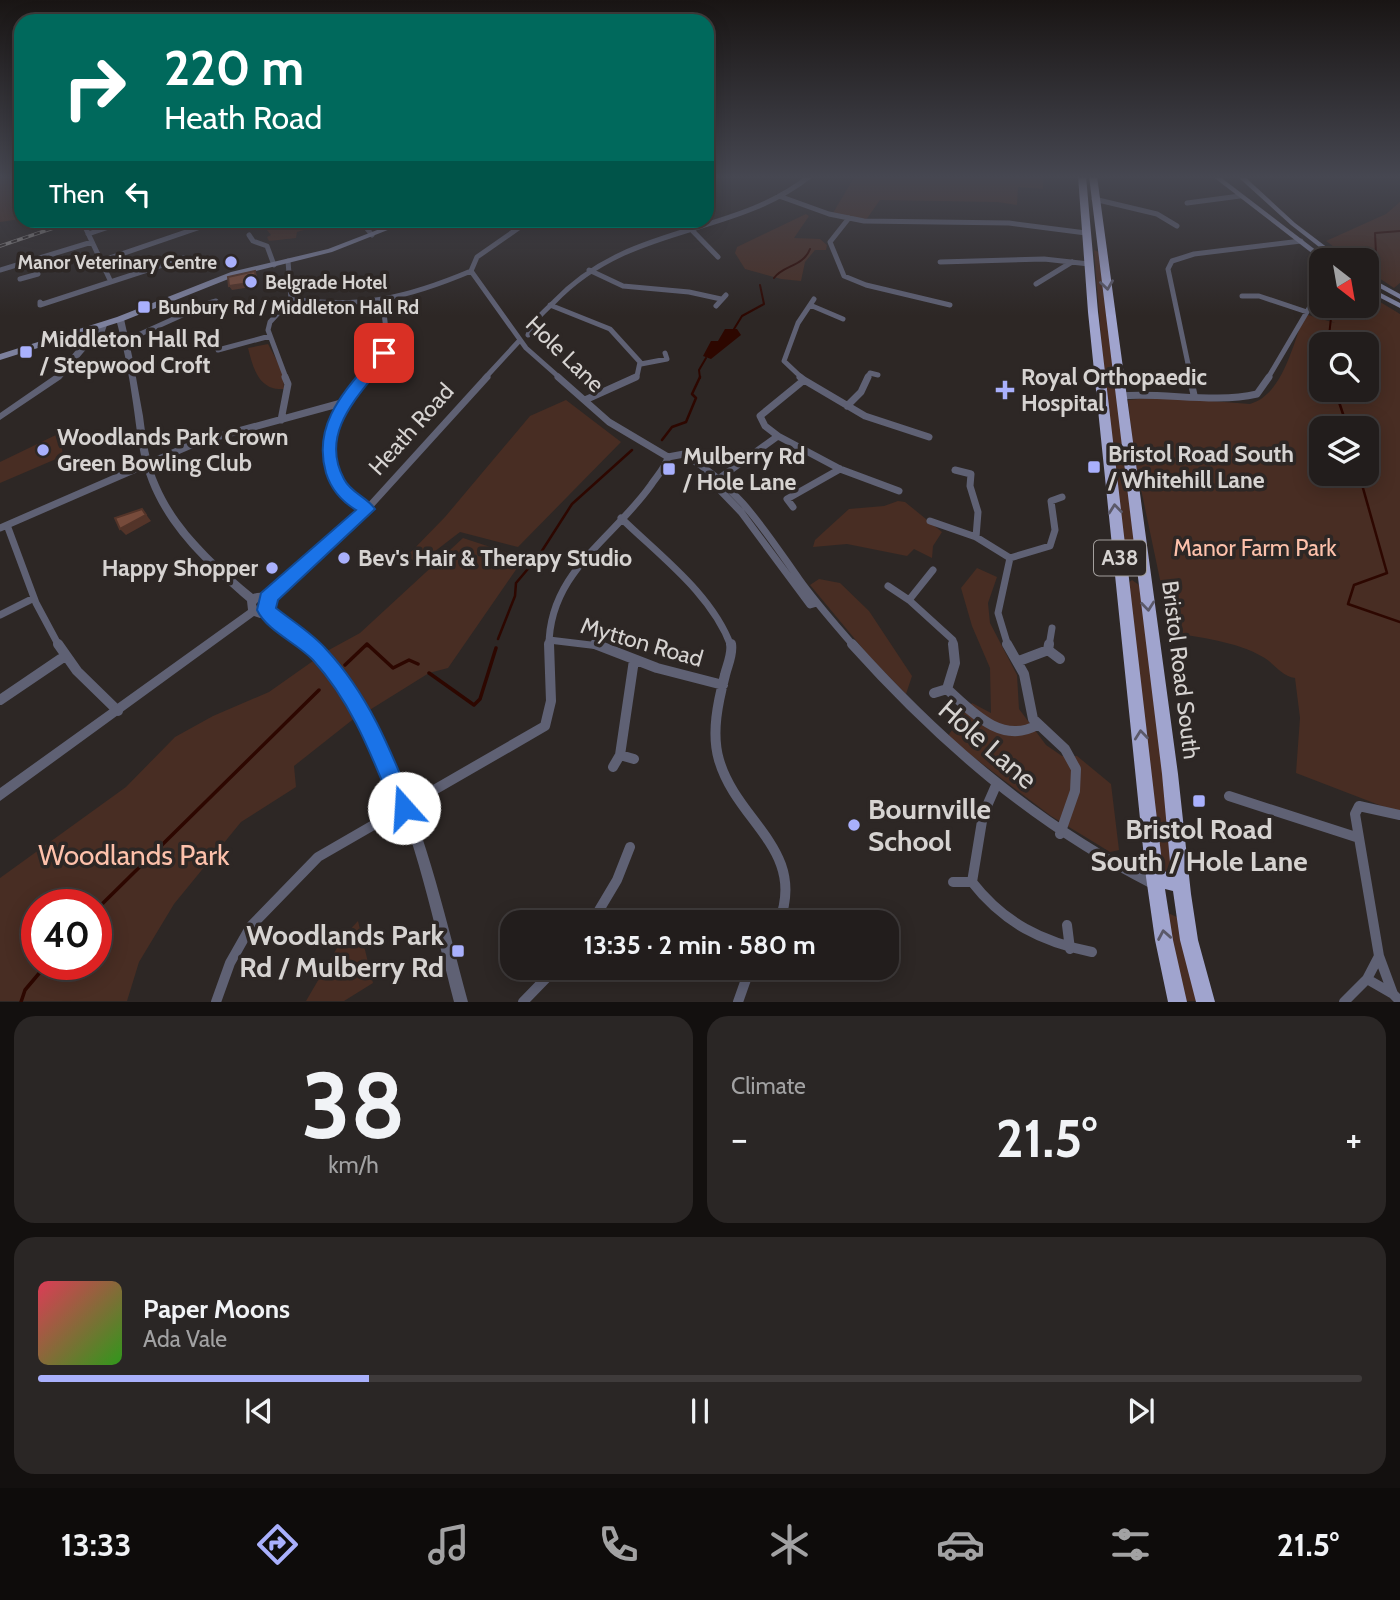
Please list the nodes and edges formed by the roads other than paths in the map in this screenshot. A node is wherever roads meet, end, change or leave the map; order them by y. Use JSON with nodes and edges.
{"nodes":[{"id":1,"x":845,"y":223,"type":"edge"},
{"id":2,"x":978,"y":223,"type":"edge"},
{"id":3,"x":1085,"y":223,"type":"edge"},
{"id":4,"x":1098,"y":223,"type":"edge"},
{"id":5,"x":1276,"y":223,"type":"edge"},
{"id":6,"x":1295,"y":223,"type":"edge"},
{"id":7,"x":88,"y":228,"type":"edge"},
{"id":8,"x":107,"y":228,"type":"edge"},
{"id":9,"x":198,"y":228,"type":"edge"},
{"id":10,"x":366,"y":228,"type":"edge"},
{"id":11,"x":391,"y":228,"type":"edge"},
{"id":12,"x":520,"y":228,"type":"edge"},
{"id":13,"x":689,"y":228,"type":"joint"},
{"id":14,"x":1086,"y":233,"type":"junction"},
{"id":15,"x":89,"y":234,"type":"junction"},
{"id":16,"x":249,"y":235,"type":"dead end"},
{"id":17,"x":1100,"y":235,"type":"junction"},
{"id":18,"x":372,"y":236,"type":"junction"},
{"id":19,"x":1314,"y":239,"type":"junction"},
{"id":20,"x":1301,"y":241,"type":"junction"},
{"id":21,"x":92,"y":242,"type":"junction"},
{"id":22,"x":1310,"y":248,"type":"edge"},
{"id":23,"x":1325,"y":248,"type":"edge"},
{"id":24,"x":1102,"y":251,"type":"junction"},
{"id":25,"x":184,"y":257,"type":"dead end"},
{"id":26,"x":718,"y":257,"type":"dead end"},
{"id":27,"x":1088,"y":257,"type":"junction"},
{"id":28,"x":101,"y":261,"type":"junction"},
{"id":29,"x":288,"y":261,"type":"junction"},
{"id":30,"x":940,"y":262,"type":"dead end"},
{"id":31,"x":1072,"y":262,"type":"junction"},
{"id":32,"x":24,"y":263,"type":"junction"},
{"id":33,"x":274,"y":265,"type":"junction"},
{"id":34,"x":0,"y":270,"type":"edge"},
{"id":35,"x":589,"y":270,"type":"junction"},
{"id":36,"x":471,"y":271,"type":"junction"},
{"id":37,"x":38,"y":274,"type":"dead end"},
{"id":38,"x":29,"y":276,"type":"junction"},
{"id":39,"x":20,"y":279,"type":"dead end"},
{"id":40,"x":110,"y":280,"type":"junction"},
{"id":41,"x":1036,"y":284,"type":"dead end"},
{"id":42,"x":1379,"y":285,"type":"edge"},
{"id":43,"x":1379,"y":295,"type":"edge"},
{"id":44,"x":1242,"y":296,"type":"dead end"},
{"id":45,"x":1400,"y":297,"type":"edge"},
{"id":46,"x":225,"y":298,"type":"dead end"},
{"id":47,"x":291,"y":299,"type":"junction"},
{"id":48,"x":40,"y":302,"type":"dead end"},
{"id":49,"x":381,"y":302,"type":"junction"},
{"id":50,"x":950,"y":305,"type":"dead end"},
{"id":51,"x":550,"y":306,"type":"junction"},
{"id":52,"x":716,"y":306,"type":"dead end"},
{"id":53,"x":1400,"y":306,"type":"edge"},
{"id":54,"x":1309,"y":311,"type":"edge"},
{"id":55,"x":1307,"y":313,"type":"junction"},
{"id":56,"x":120,"y":319,"type":"junction"},
{"id":57,"x":843,"y":319,"type":"dead end"},
{"id":58,"x":103,"y":325,"type":"junction"},
{"id":59,"x":528,"y":335,"type":"dead end"},
{"id":60,"x":270,"y":337,"type":"junction"},
{"id":61,"x":127,"y":340,"type":"junction"},
{"id":62,"x":520,"y":340,"type":"junction"},
{"id":63,"x":218,"y":350,"type":"dead end"},
{"id":64,"x":665,"y":353,"type":"dead end"},
{"id":65,"x":0,"y":357,"type":"edge"},
{"id":66,"x":641,"y":364,"type":"junction"},
{"id":67,"x":862,"y":371,"type":"dead end"},
{"id":68,"x":870,"y":373,"type":"junction"},
{"id":69,"x":878,"y":375,"type":"dead end"},
{"id":70,"x":804,"y":380,"type":"junction"},
{"id":71,"x":1194,"y":395,"type":"junction"},
{"id":72,"x":1120,"y":396,"type":"junction"},
{"id":73,"x":586,"y":400,"type":"junction"},
{"id":74,"x":345,"y":401,"type":"junction"},
{"id":75,"x":847,"y":406,"type":"junction"},
{"id":76,"x":0,"y":416,"type":"edge"},
{"id":77,"x":281,"y":420,"type":"junction"},
{"id":78,"x":778,"y":436,"type":"junction"},
{"id":79,"x":929,"y":437,"type":"dead end"},
{"id":80,"x":668,"y":457,"type":"junction"},
{"id":81,"x":148,"y":463,"type":"junction"},
{"id":82,"x":840,"y":469,"type":"junction"},
{"id":83,"x":955,"y":470,"type":"dead end"},
{"id":84,"x":721,"y":477,"type":"junction"},
{"id":85,"x":899,"y":491,"type":"dead end"},
{"id":86,"x":1044,"y":494,"type":"dead end"},
{"id":87,"x":1062,"y":497,"type":"dead end"},
{"id":88,"x":1051,"y":501,"type":"junction"},
{"id":89,"x":793,"y":507,"type":"dead end"},
{"id":90,"x":367,"y":509,"type":"junction"},
{"id":91,"x":621,"y":518,"type":"junction"},
{"id":92,"x":930,"y":521,"type":"dead end"},
{"id":93,"x":4,"y":526,"type":"edge"},
{"id":94,"x":949,"y":530,"type":"junction"},
{"id":95,"x":976,"y":537,"type":"junction"},
{"id":96,"x":943,"y":538,"type":"dead end"},
{"id":97,"x":1010,"y":558,"type":"junction"},
{"id":98,"x":933,"y":570,"type":"dead end"},
{"id":99,"x":1122,"y":572,"type":"junction"},
{"id":100,"x":1145,"y":577,"type":"junction"},
{"id":101,"x":888,"y":586,"type":"dead end"},
{"id":102,"x":32,"y":599,"type":"junction"},
{"id":103,"x":909,"y":600,"type":"junction"},
{"id":104,"x":267,"y":604,"type":"junction"},
{"id":105,"x":253,"y":606,"type":"junction"},
{"id":106,"x":0,"y":615,"type":"edge"},
{"id":107,"x":1052,"y":628,"type":"dead end"},
{"id":108,"x":550,"y":640,"type":"junction"},
{"id":109,"x":1048,"y":650,"type":"junction"},
{"id":110,"x":65,"y":656,"type":"junction"},
{"id":111,"x":1060,"y":659,"type":"dead end"},
{"id":112,"x":634,"y":660,"type":"junction"},
{"id":113,"x":1019,"y":661,"type":"junction"},
{"id":114,"x":723,"y":685,"type":"junction"},
{"id":115,"x":947,"y":690,"type":"junction"},
{"id":116,"x":934,"y":693,"type":"dead end"},
{"id":117,"x":0,"y":700,"type":"edge"},
{"id":118,"x":118,"y":711,"type":"junction"},
{"id":119,"x":1037,"y":725,"type":"junction"},
{"id":120,"x":620,"y":755,"type":"junction"},
{"id":121,"x":634,"y":759,"type":"dead end"},
{"id":122,"x":613,"y":767,"type":"dead end"},
{"id":123,"x":997,"y":783,"type":"junction"},
{"id":124,"x":0,"y":795,"type":"edge"},
{"id":125,"x":1228,"y":796,"type":"dead end"},
{"id":126,"x":404,"y":808,"type":"junction"},
{"id":127,"x":1400,"y":815,"type":"edge"},
{"id":128,"x":1060,"y":834,"type":"junction"},
{"id":129,"x":1359,"y":838,"type":"junction"},
{"id":130,"x":630,"y":847,"type":"dead end"},
{"id":131,"x":972,"y":881,"type":"junction"},
{"id":132,"x":1156,"y":881,"type":"junction"},
{"id":133,"x":953,"y":882,"type":"dead end"},
{"id":134,"x":1182,"y":889,"type":"junction"},
{"id":135,"x":1159,"y":907,"type":"junction"},
{"id":136,"x":599,"y":910,"type":"edge"},
{"id":137,"x":784,"y":910,"type":"edge"},
{"id":138,"x":1186,"y":914,"type":"junction"},
{"id":139,"x":1068,"y":925,"type":"dead end"},
{"id":140,"x":1070,"y":949,"type":"junction"},
{"id":141,"x":1093,"y":952,"type":"dead end"},
{"id":142,"x":1379,"y":956,"type":"junction"},
{"id":143,"x":1367,"y":979,"type":"junction"},
{"id":144,"x":544,"y":980,"type":"edge"},
{"id":145,"x":746,"y":980,"type":"edge"},
{"id":146,"x":1397,"y":997,"type":"edge"},
{"id":147,"x":216,"y":1002,"type":"edge"},
{"id":148,"x":461,"y":1002,"type":"edge"},
{"id":149,"x":523,"y":1002,"type":"edge"},
{"id":150,"x":738,"y":1002,"type":"edge"},
{"id":151,"x":1178,"y":1002,"type":"edge"},
{"id":152,"x":1206,"y":1002,"type":"edge"},
{"id":153,"x":1344,"y":1002,"type":"edge"}],
"edges":[{"from":1,"to":50,"type":"street"},
{"from":2,"to":14,"type":"street"},
{"from":3,"to":14,"type":"highway","name":"Bristol Road South","number":"A38"},
{"from":4,"to":17,"type":"highway","name":"Bristol Road South","number":"A38"},
{"from":5,"to":20,"type":"main road"},
{"from":6,"to":19,"type":"main road"},
{"from":7,"to":15,"type":"street"},
{"from":8,"to":15,"type":"street"},
{"from":9,"to":28,"type":"street"},
{"from":10,"to":18,"type":"street"},
{"from":11,"to":18,"type":"main road"},
{"from":12,"to":36,"type":"street"},
{"from":13,"to":26,"type":"street"},
{"from":13,"to":35,"type":"street"},
{"from":14,"to":17,"type":"highway"},
{"from":14,"to":27,"type":"highway","name":"Bristol Road South","number":"A38"},
{"from":15,"to":21,"type":"street"},
{"from":16,"to":33,"type":"street"},
{"from":17,"to":24,"type":"highway","name":"Bristol Road South","number":"A38"},
{"from":18,"to":29,"type":"main road"},
{"from":19,"to":20,"type":"main road"},
{"from":19,"to":23,"type":"main road"},
{"from":20,"to":22,"type":"main road"},
{"from":20,"to":71,"type":"street"},
{"from":21,"to":28,"type":"street"},
{"from":21,"to":32,"type":"street"},
{"from":24,"to":27,"type":"highway"},
{"from":24,"to":72,"type":"highway","name":"Bristol Road South","number":"A38","one_way":true},
{"from":25,"to":40,"type":"street"},
{"from":27,"to":31,"type":"street"},
{"from":99,"to":27,"type":"highway","name":"Bristol Road South","number":"A38","one_way":true},
{"from":28,"to":40,"type":"street"},
{"from":29,"to":33,"type":"main road"},
{"from":29,"to":47,"type":"street"},
{"from":30,"to":31,"type":"street"},
{"from":31,"to":41,"type":"street"},
{"from":32,"to":34,"type":"street"},
{"from":32,"to":38,"type":"street"},
{"from":33,"to":56,"type":"main road"},
{"from":35,"to":51,"type":"street"},
{"from":35,"to":52,"type":"street"},
{"from":36,"to":49,"type":"street"},
{"from":36,"to":62,"type":"street","name":"Hole Lane"},
{"from":37,"to":38,"type":"street"},
{"from":38,"to":39,"type":"street"},
{"from":40,"to":48,"type":"street"},
{"from":42,"to":45,"type":"main road"},
{"from":43,"to":53,"type":"main road"},
{"from":44,"to":55,"type":"street"},
{"from":46,"to":61,"type":"street"},
{"from":47,"to":49,"type":"street"},
{"from":47,"to":60,"type":"street"},
{"from":49,"to":74,"type":"street"},
{"from":51,"to":59,"type":"street"},
{"from":51,"to":66,"type":"street"},
{"from":54,"to":55,"type":"street"},
{"from":55,"to":71,"type":"street"},
{"from":56,"to":58,"type":"main road"},
{"from":56,"to":61,"type":"street"},
{"from":57,"to":70,"type":"street"},
{"from":58,"to":65,"type":"main road"},
{"from":58,"to":76,"type":"street"},
{"from":60,"to":63,"type":"street"},
{"from":60,"to":77,"type":"street"},
{"from":61,"to":81,"type":"street"},
{"from":62,"to":73,"type":"street","name":"Hole Lane"},
{"from":62,"to":90,"type":"street","name":"Heath Road"},
{"from":64,"to":66,"type":"street"},
{"from":66,"to":73,"type":"street"},
{"from":67,"to":68,"type":"street"},
{"from":68,"to":69,"type":"street"},
{"from":68,"to":75,"type":"street"},
{"from":70,"to":75,"type":"street"},
{"from":70,"to":78,"type":"street"},
{"from":71,"to":72,"type":"street"},
{"from":72,"to":100,"type":"highway","name":"Bristol Road South","number":"A38"},
{"from":73,"to":80,"type":"street","name":"Hole Lane"},
{"from":74,"to":77,"type":"street"},
{"from":74,"to":90,"type":"street"},
{"from":75,"to":79,"type":"street"},
{"from":77,"to":81,"type":"street"},
{"from":78,"to":82,"type":"street"},
{"from":78,"to":84,"type":"street"},
{"from":80,"to":84,"type":"street","name":"Hole Lane"},
{"from":80,"to":91,"type":"street"},
{"from":81,"to":93,"type":"street"},
{"from":81,"to":105,"type":"street"},
{"from":82,"to":85,"type":"street"},
{"from":82,"to":89,"type":"street"},
{"from":83,"to":95,"type":"street"},
{"from":84,"to":123,"type":"street","name":"Hole Lane"},
{"from":86,"to":88,"type":"street"},
{"from":87,"to":88,"type":"street"},
{"from":88,"to":97,"type":"street"},
{"from":90,"to":104,"type":"street","name":"Heath Road"},
{"from":91,"to":108,"type":"street"},
{"from":91,"to":114,"type":"street"},
{"from":92,"to":94,"type":"street"},
{"from":93,"to":102,"type":"street"},
{"from":94,"to":95,"type":"street"},
{"from":94,"to":96,"type":"street"},
{"from":95,"to":97,"type":"street"},
{"from":97,"to":113,"type":"street"},
{"from":98,"to":103,"type":"street"},
{"from":99,"to":100,"type":"highway"},
{"from":132,"to":99,"type":"highway","name":"Bristol Road South","number":"A38","one_way":true},
{"from":100,"to":134,"type":"highway","name":"Bristol Road South","number":"A38","one_way":true},
{"from":101,"to":103,"type":"street"},
{"from":102,"to":106,"type":"street"},
{"from":102,"to":110,"type":"street"},
{"from":103,"to":115,"type":"street"},
{"from":104,"to":105,"type":"street"},
{"from":104,"to":126,"type":"street"},
{"from":105,"to":118,"type":"street"},
{"from":107,"to":109,"type":"street"},
{"from":108,"to":112,"type":"street","name":"Mytton Road"},
{"from":108,"to":126,"type":"street"},
{"from":109,"to":111,"type":"street"},
{"from":109,"to":113,"type":"street"},
{"from":110,"to":117,"type":"street"},
{"from":110,"to":118,"type":"street"},
{"from":112,"to":114,"type":"street","name":"Mytton Road"},
{"from":112,"to":120,"type":"street"},
{"from":113,"to":119,"type":"street"},
{"from":114,"to":137,"type":"street"},
{"from":115,"to":116,"type":"street"},
{"from":115,"to":119,"type":"street"},
{"from":118,"to":124,"type":"street"},
{"from":119,"to":128,"type":"street"},
{"from":120,"to":121,"type":"street"},
{"from":120,"to":122,"type":"street"},
{"from":123,"to":128,"type":"street","name":"Hole Lane"},
{"from":123,"to":131,"type":"street"},
{"from":125,"to":129,"type":"street"},
{"from":126,"to":147,"type":"street"},
{"from":126,"to":148,"type":"street"},
{"from":127,"to":129,"type":"street"},
{"from":128,"to":132,"type":"street","name":"Hole Lane"},
{"from":129,"to":142,"type":"street"},
{"from":130,"to":136,"type":"street"},
{"from":131,"to":133,"type":"street"},
{"from":131,"to":140,"type":"street"},
{"from":132,"to":134,"type":"highway"},
{"from":132,"to":135,"type":"highway","name":"Bristol Road South","number":"A38"},
{"from":134,"to":138,"type":"highway","name":"Bristol Road South","number":"A38"},
{"from":135,"to":138,"type":"highway"},
{"from":151,"to":135,"type":"highway","name":"Bristol Road South","number":"A38","one_way":true},
{"from":138,"to":152,"type":"highway","name":"Bristol Road South","number":"A38"},
{"from":139,"to":140,"type":"street"},
{"from":140,"to":141,"type":"street"},
{"from":142,"to":143,"type":"street"},
{"from":142,"to":146,"type":"street"},
{"from":143,"to":146,"type":"street"},
{"from":143,"to":153,"type":"street"},
{"from":144,"to":149,"type":"street"},
{"from":145,"to":150,"type":"street"}]}
